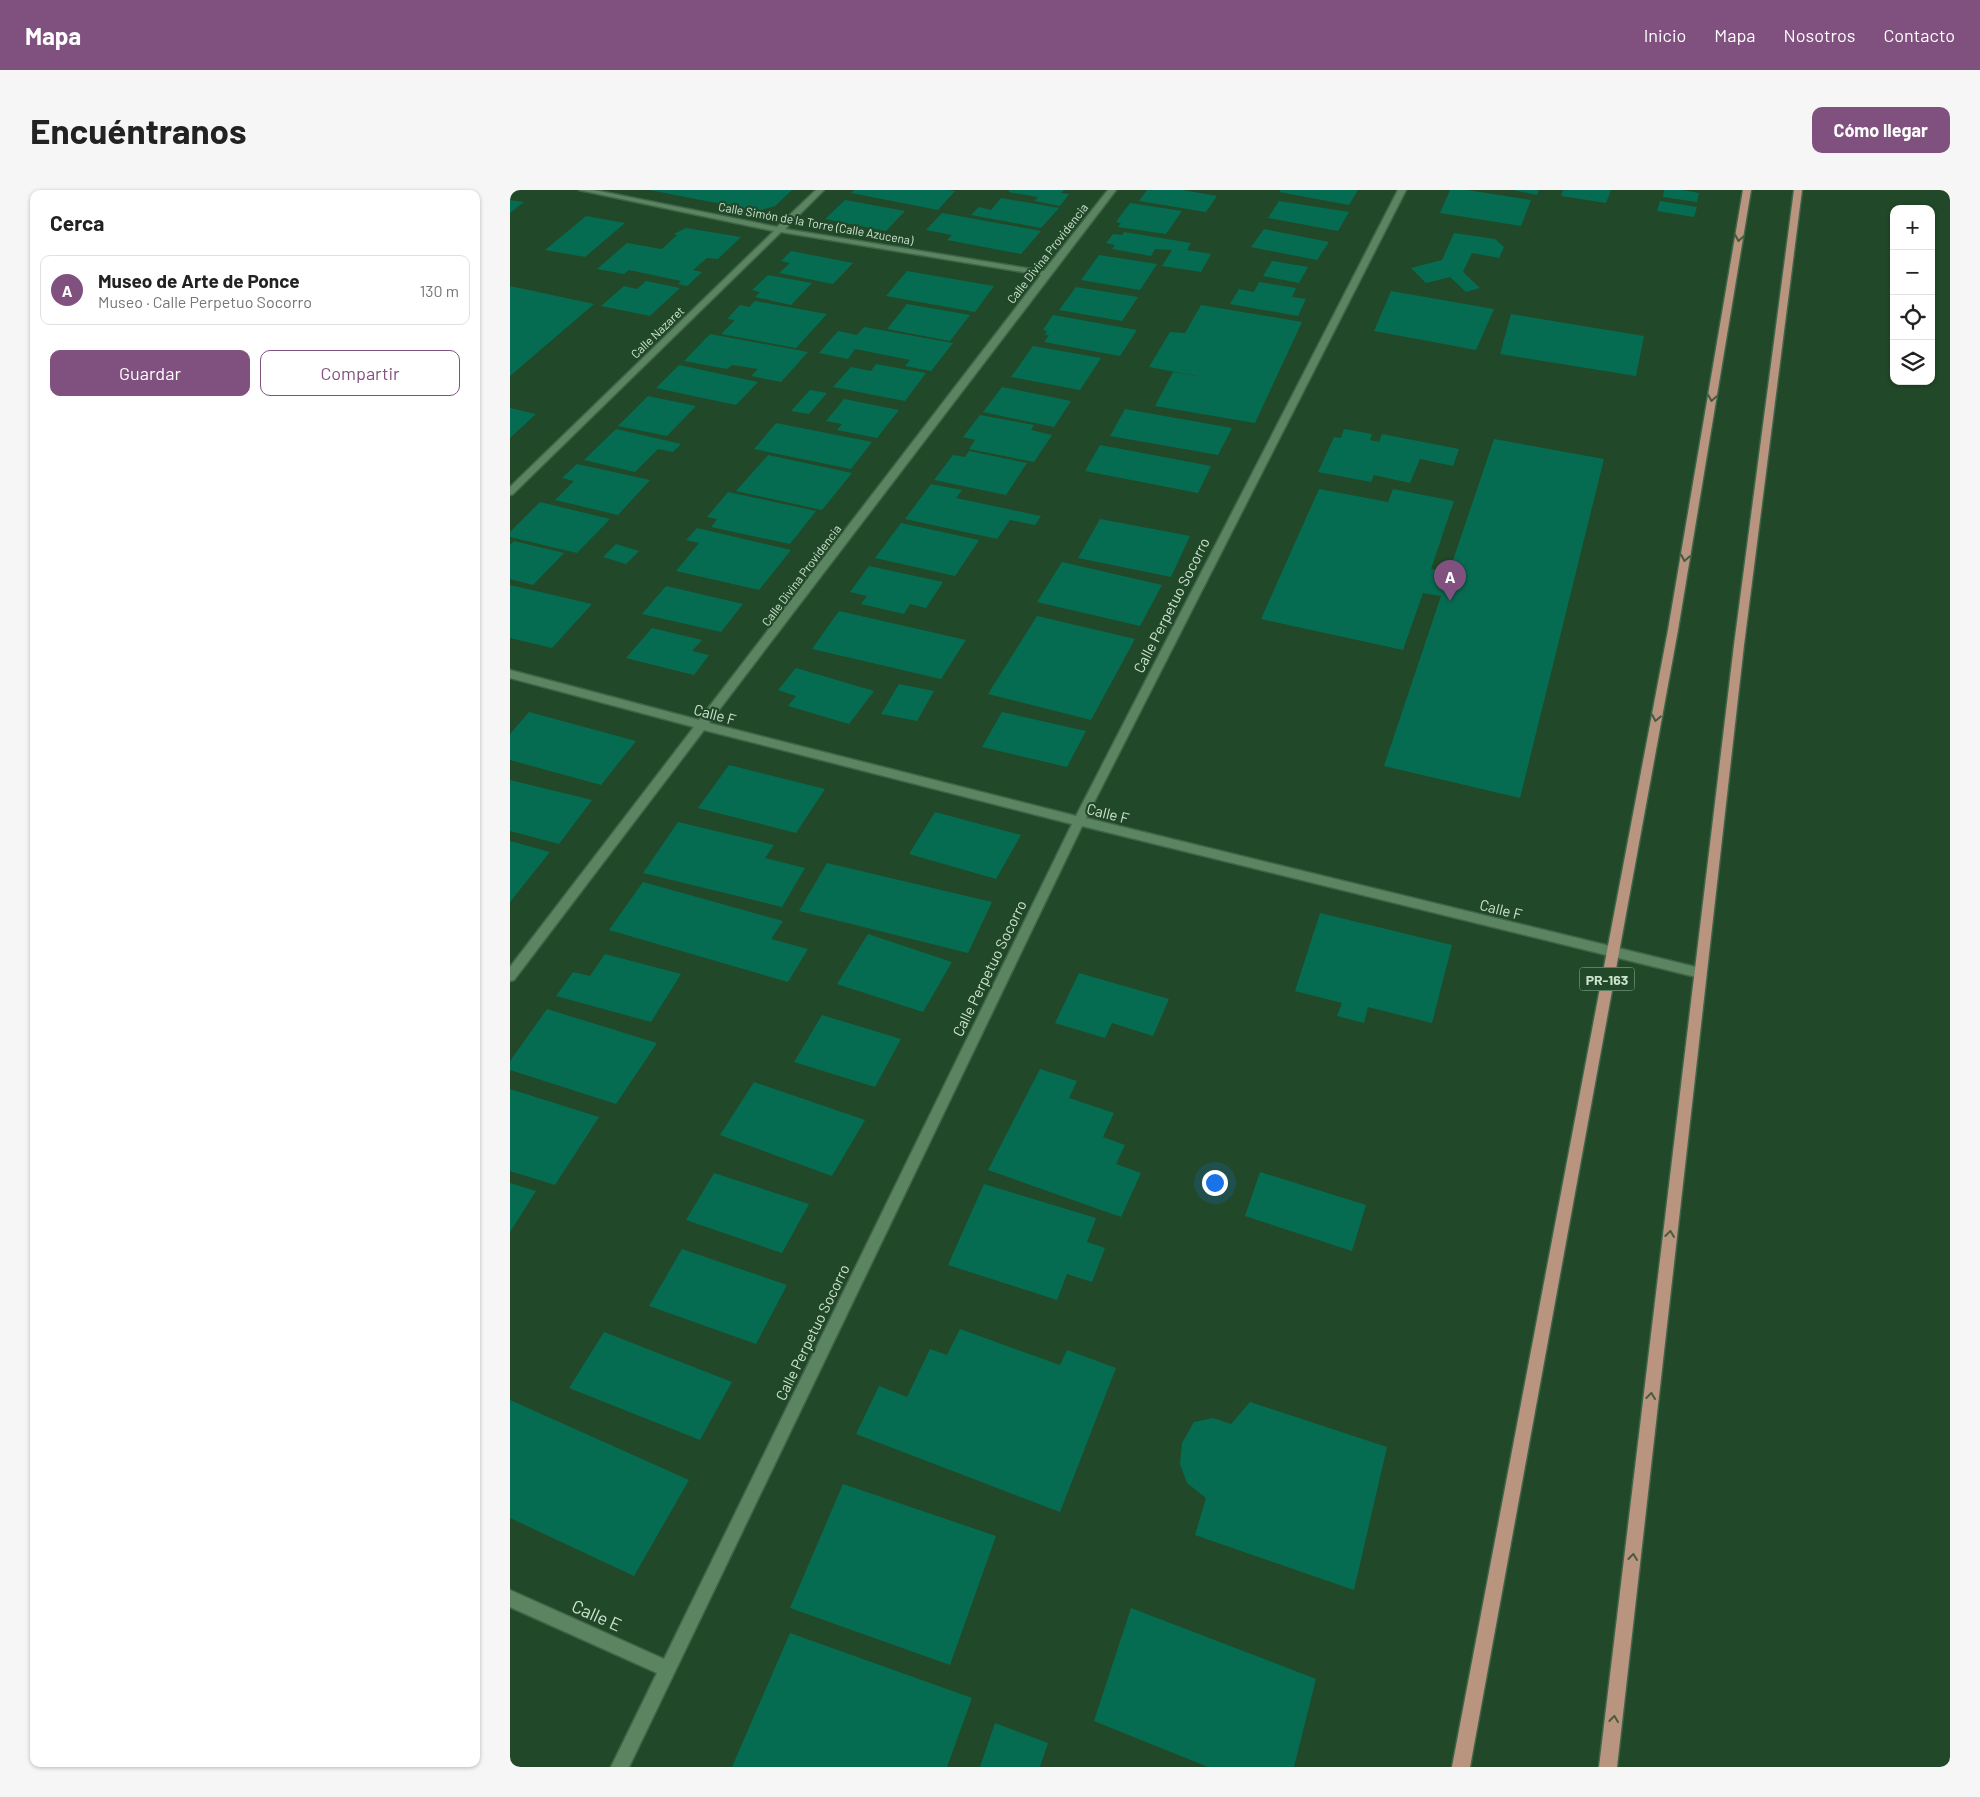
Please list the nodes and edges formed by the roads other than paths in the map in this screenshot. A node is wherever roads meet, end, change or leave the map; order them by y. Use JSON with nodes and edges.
{"nodes":[{"id":1,"x":583,"y":190,"type":"edge"},
{"id":2,"x":820,"y":190,"type":"edge"},
{"id":3,"x":1112,"y":190,"type":"edge"},
{"id":4,"x":1402,"y":190,"type":"edge"},
{"id":5,"x":1747,"y":190,"type":"edge"},
{"id":6,"x":1798,"y":190,"type":"edge"},
{"id":7,"x":780,"y":230,"type":"junction"},
{"id":8,"x":1046,"y":274,"type":"junction"},
{"id":9,"x":510,"y":492,"type":"edge"},
{"id":10,"x":510,"y":674,"type":"edge"},
{"id":11,"x":701,"y":726,"type":"junction"},
{"id":12,"x":1078,"y":822,"type":"junction"},
{"id":13,"x":1612,"y":952,"type":"junction"},
{"id":14,"x":1700,"y":973,"type":"junction"},
{"id":15,"x":510,"y":976,"type":"edge"},
{"id":16,"x":510,"y":1598,"type":"edge"},
{"id":17,"x":667,"y":1669,"type":"junction"},
{"id":18,"x":620,"y":1767,"type":"edge"},
{"id":19,"x":1461,"y":1767,"type":"edge"},
{"id":20,"x":1608,"y":1767,"type":"edge"}],
"edges":[{"from":1,"to":7,"type":"street","name":"Calle Simón de la Torre (Calle Azucena)"},
{"from":2,"to":7,"type":"street","name":"Calle Nazaret"},
{"from":3,"to":8,"type":"street","name":"Calle Divina Providencia"},
{"from":4,"to":12,"type":"street","name":"Calle Perpetuo Socorro"},
{"from":5,"to":13,"type":"main road","number":"PR-163","one_way":true},
{"from":6,"to":14,"type":"main road"},
{"from":7,"to":8,"type":"street","name":"Calle Simón de la Torre (Calle Azucena)"},
{"from":7,"to":9,"type":"street","name":"Calle Nazaret"},
{"from":8,"to":11,"type":"street","name":"Calle Divina Providencia"},
{"from":10,"to":11,"type":"street","name":"Calle F"},
{"from":11,"to":12,"type":"street","name":"Calle F"},
{"from":11,"to":15,"type":"street","name":"Calle Divina Providencia"},
{"from":12,"to":13,"type":"street","name":"Calle F"},
{"from":12,"to":17,"type":"street","name":"Calle Perpetuo Socorro"},
{"from":13,"to":14,"type":"street","name":"Calle F"},
{"from":13,"to":19,"type":"main road","number":"PR-163"},
{"from":20,"to":14,"type":"main road","one_way":true},
{"from":16,"to":17,"type":"street","name":"Calle E"},
{"from":17,"to":18,"type":"street","name":"Calle Perpetuo Socorro"}]}
